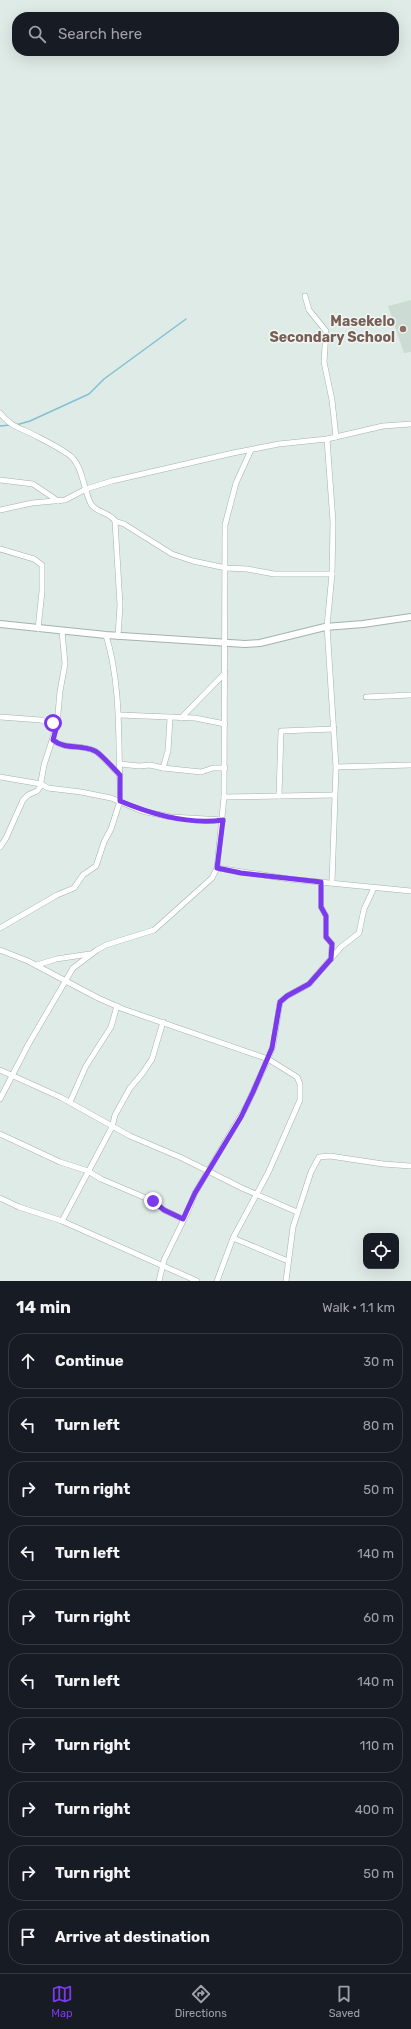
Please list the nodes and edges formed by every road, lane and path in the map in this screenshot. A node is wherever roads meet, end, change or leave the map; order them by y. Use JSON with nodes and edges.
{"nodes":[{"id":1,"x":305,"y":296,"type":"dead end"},
{"id":2,"x":0,"y":413,"type":"edge"},
{"id":3,"x":411,"y":424,"type":"edge"},
{"id":4,"x":336,"y":437,"type":"junction"},
{"id":5,"x":327,"y":439,"type":"junction"},
{"id":6,"x":251,"y":450,"type":"junction"},
{"id":7,"x":0,"y":480,"type":"edge"},
{"id":8,"x":86,"y":489,"type":"junction"},
{"id":9,"x":58,"y":501,"type":"junction"},
{"id":10,"x":0,"y":510,"type":"edge"},
{"id":11,"x":115,"y":521,"type":"junction"},
{"id":12,"x":0,"y":549,"type":"edge"},
{"id":13,"x":226,"y":568,"type":"junction"},
{"id":14,"x":332,"y":574,"type":"junction"},
{"id":15,"x":411,"y":617,"type":"edge"},
{"id":16,"x":0,"y":624,"type":"edge"},
{"id":17,"x":327,"y":626,"type":"junction"},
{"id":18,"x":38,"y":629,"type":"junction"},
{"id":19,"x":62,"y":631,"type":"junction"},
{"id":20,"x":106,"y":635,"type":"junction"},
{"id":21,"x":118,"y":636,"type":"junction"},
{"id":22,"x":224,"y":644,"type":"junction"},
{"id":23,"x":225,"y":672,"type":"junction"},
{"id":24,"x":411,"y":696,"type":"edge"},
{"id":25,"x":366,"y":697,"type":"dead end"},
{"id":26,"x":119,"y":715,"type":"junction"},
{"id":27,"x":0,"y":717,"type":"edge"},
{"id":28,"x":170,"y":718,"type":"junction"},
{"id":29,"x":180,"y":718,"type":"junction"},
{"id":30,"x":225,"y":724,"type":"junction"},
{"id":31,"x":57,"y":725,"type":"junction"},
{"id":32,"x":334,"y":729,"type":"junction"},
{"id":33,"x":53,"y":740,"type":"junction"},
{"id":34,"x":120,"y":764,"type":"junction"},
{"id":35,"x":411,"y":764,"type":"edge"},
{"id":36,"x":336,"y":766,"type":"junction"},
{"id":37,"x":163,"y":768,"type":"junction"},
{"id":38,"x":225,"y":768,"type":"junction"},
{"id":39,"x":120,"y":775,"type":"junction"},
{"id":40,"x":0,"y":777,"type":"edge"},
{"id":41,"x":41,"y":784,"type":"junction"},
{"id":42,"x":334,"y":795,"type":"junction"},
{"id":43,"x":279,"y":796,"type":"junction"},
{"id":44,"x":224,"y":797,"type":"junction"},
{"id":45,"x":120,"y":801,"type":"junction"},
{"id":46,"x":223,"y":820,"type":"junction"},
{"id":47,"x":0,"y":847,"type":"edge"},
{"id":48,"x":217,"y":868,"type":"junction"},
{"id":49,"x":321,"y":882,"type":"junction"},
{"id":50,"x":332,"y":882,"type":"junction"},
{"id":51,"x":374,"y":888,"type":"junction"},
{"id":52,"x":411,"y":891,"type":"edge"},
{"id":53,"x":0,"y":928,"type":"edge"},
{"id":54,"x":0,"y":950,"type":"edge"},
{"id":55,"x":92,"y":953,"type":"junction"},
{"id":56,"x":331,"y":959,"type":"junction"},
{"id":57,"x":37,"y":965,"type":"junction"},
{"id":58,"x":65,"y":980,"type":"junction"},
{"id":59,"x":117,"y":1006,"type":"junction"},
{"id":60,"x":163,"y":1022,"type":"junction"},
{"id":61,"x":268,"y":1058,"type":"junction"},
{"id":62,"x":0,"y":1070,"type":"edge"},
{"id":63,"x":12,"y":1076,"type":"junction"},
{"id":64,"x":0,"y":1099,"type":"edge"},
{"id":65,"x":70,"y":1102,"type":"junction"},
{"id":66,"x":112,"y":1127,"type":"junction"},
{"id":67,"x":0,"y":1134,"type":"edge"},
{"id":68,"x":411,"y":1166,"type":"edge"},
{"id":69,"x":209,"y":1170,"type":"junction"},
{"id":70,"x":88,"y":1171,"type":"junction"},
{"id":71,"x":256,"y":1194,"type":"junction"},
{"id":72,"x":0,"y":1198,"type":"edge"},
{"id":73,"x":297,"y":1212,"type":"junction"},
{"id":74,"x":183,"y":1219,"type":"junction"},
{"id":75,"x":62,"y":1221,"type":"junction"},
{"id":76,"x":233,"y":1238,"type":"junction"},
{"id":77,"x":288,"y":1261,"type":"junction"},
{"id":78,"x":162,"y":1265,"type":"junction"},
{"id":79,"x":159,"y":1281,"type":"edge"},
{"id":80,"x":196,"y":1281,"type":"edge"},
{"id":81,"x":217,"y":1281,"type":"edge"},
{"id":82,"x":286,"y":1281,"type":"edge"}],
"edges":[{"from":1,"to":4,"type":"street"},
{"from":2,"to":8,"type":"street"},
{"from":3,"to":4,"type":"street"},
{"from":4,"to":5,"type":"street"},
{"from":5,"to":6,"type":"street"},
{"from":5,"to":14,"type":"street"},
{"from":6,"to":8,"type":"street"},
{"from":6,"to":13,"type":"street"},
{"from":7,"to":9,"type":"street"},
{"from":8,"to":9,"type":"street"},
{"from":8,"to":11,"type":"street"},
{"from":9,"to":10,"type":"street"},
{"from":11,"to":13,"type":"street"},
{"from":11,"to":21,"type":"street"},
{"from":12,"to":18,"type":"street"},
{"from":13,"to":14,"type":"street"},
{"from":13,"to":22,"type":"street"},
{"from":14,"to":17,"type":"street"},
{"from":15,"to":17,"type":"street"},
{"from":16,"to":18,"type":"street"},
{"from":17,"to":22,"type":"street"},
{"from":17,"to":32,"type":"street"},
{"from":18,"to":19,"type":"street"},
{"from":19,"to":20,"type":"street"},
{"from":19,"to":31,"type":"street"},
{"from":20,"to":21,"type":"street"},
{"from":20,"to":26,"type":"street"},
{"from":21,"to":22,"type":"street"},
{"from":22,"to":23,"type":"street"},
{"from":23,"to":29,"type":"street"},
{"from":23,"to":30,"type":"street"},
{"from":24,"to":25,"type":"street"},
{"from":26,"to":28,"type":"street"},
{"from":26,"to":34,"type":"street"},
{"from":27,"to":31,"type":"street"},
{"from":28,"to":29,"type":"street"},
{"from":28,"to":37,"type":"street"},
{"from":29,"to":30,"type":"street"},
{"from":30,"to":38,"type":"street"},
{"from":31,"to":33,"type":"street"},
{"from":32,"to":36,"type":"street"},
{"from":32,"to":43,"type":"street"},
{"from":33,"to":39,"type":"street"},
{"from":33,"to":41,"type":"street"},
{"from":34,"to":37,"type":"street"},
{"from":34,"to":39,"type":"street"},
{"from":35,"to":36,"type":"street"},
{"from":36,"to":42,"type":"street"},
{"from":37,"to":38,"type":"street"},
{"from":38,"to":44,"type":"street"},
{"from":39,"to":45,"type":"street"},
{"from":40,"to":41,"type":"street"},
{"from":41,"to":45,"type":"street"},
{"from":41,"to":47,"type":"street"},
{"from":42,"to":43,"type":"street"},
{"from":42,"to":50,"type":"street"},
{"from":43,"to":44,"type":"street"},
{"from":44,"to":46,"type":"street"},
{"from":45,"to":46,"type":"street"},
{"from":45,"to":53,"type":"street"},
{"from":46,"to":48,"type":"street"},
{"from":48,"to":49,"type":"street"},
{"from":48,"to":55,"type":"street"},
{"from":49,"to":50,"type":"street"},
{"from":49,"to":56,"type":"street"},
{"from":50,"to":51,"type":"street"},
{"from":51,"to":52,"type":"street"},
{"from":51,"to":56,"type":"street"},
{"from":54,"to":57,"type":"street"},
{"from":55,"to":57,"type":"street"},
{"from":55,"to":58,"type":"street"},
{"from":56,"to":61,"type":"street"},
{"from":57,"to":58,"type":"street"},
{"from":58,"to":59,"type":"street"},
{"from":58,"to":63,"type":"street"},
{"from":59,"to":60,"type":"street"},
{"from":59,"to":65,"type":"street"},
{"from":60,"to":61,"type":"street"},
{"from":60,"to":66,"type":"street"},
{"from":61,"to":69,"type":"street"},
{"from":61,"to":71,"type":"street"},
{"from":62,"to":63,"type":"street"},
{"from":63,"to":64,"type":"street"},
{"from":63,"to":65,"type":"street"},
{"from":65,"to":66,"type":"street"},
{"from":66,"to":69,"type":"street"},
{"from":66,"to":70,"type":"street"},
{"from":67,"to":70,"type":"street"},
{"from":68,"to":73,"type":"street"},
{"from":69,"to":71,"type":"street"},
{"from":69,"to":74,"type":"street"},
{"from":70,"to":74,"type":"street"},
{"from":70,"to":75,"type":"street"},
{"from":71,"to":73,"type":"street"},
{"from":71,"to":76,"type":"street"},
{"from":72,"to":75,"type":"street"},
{"from":73,"to":77,"type":"street"},
{"from":74,"to":78,"type":"street"},
{"from":75,"to":78,"type":"street"},
{"from":76,"to":77,"type":"street"},
{"from":76,"to":81,"type":"street"},
{"from":77,"to":82,"type":"street"},
{"from":78,"to":79,"type":"street"},
{"from":78,"to":80,"type":"street"}]}
